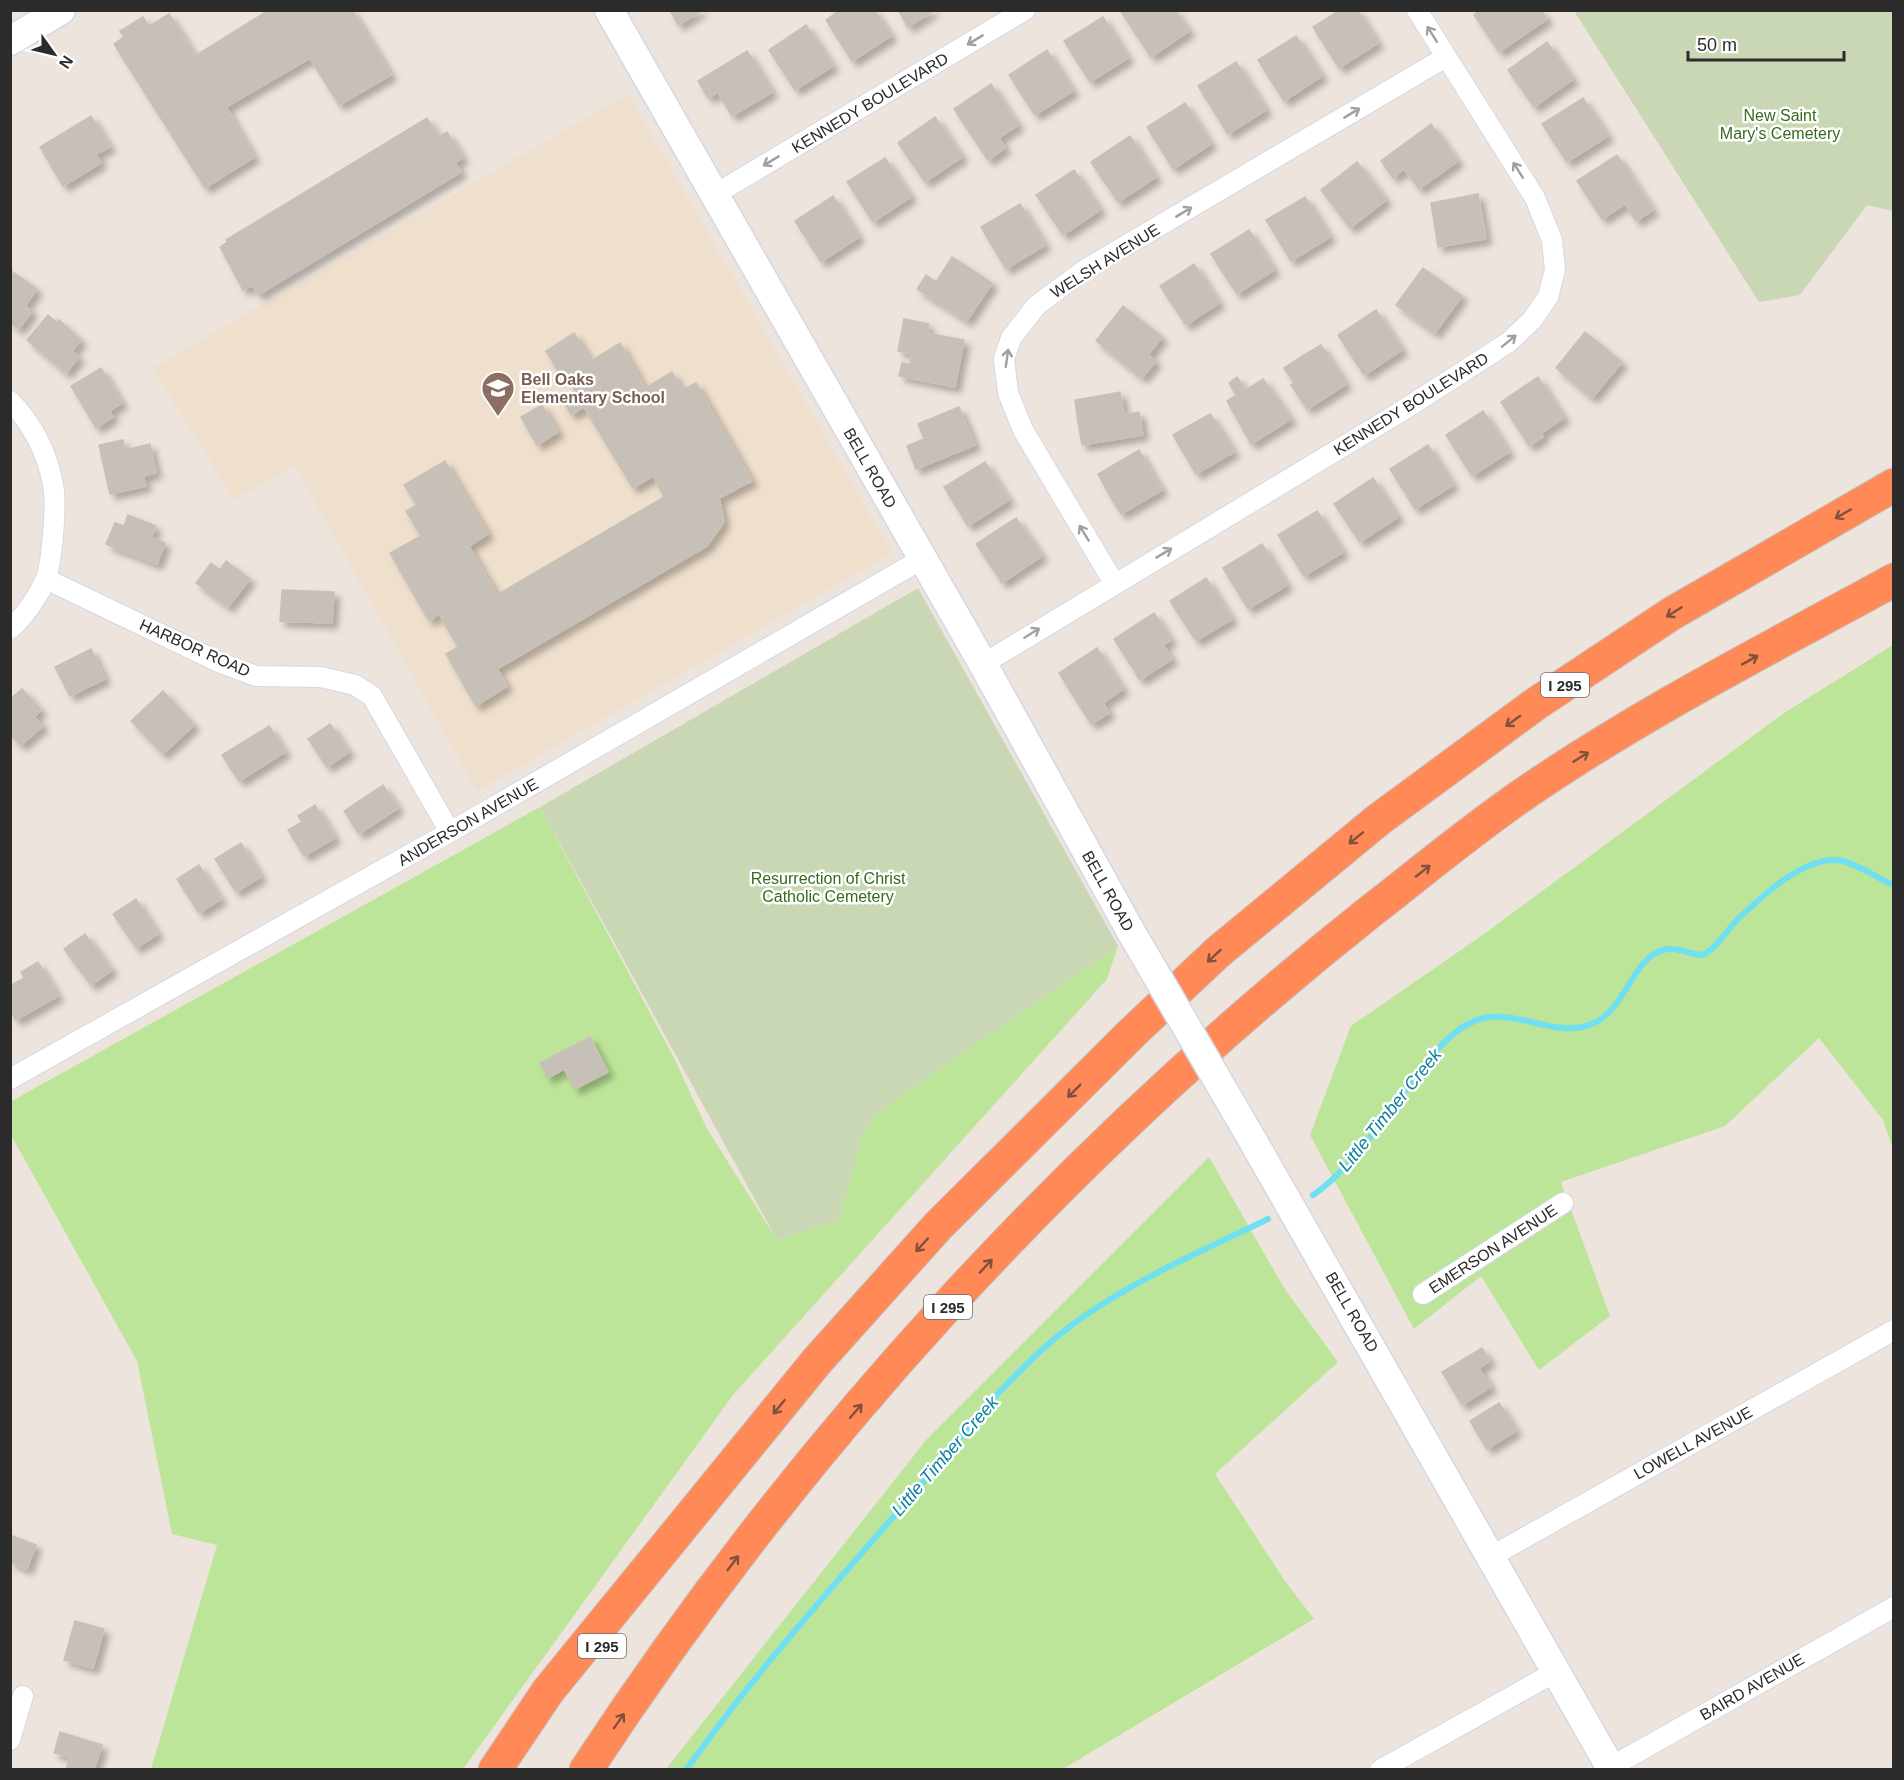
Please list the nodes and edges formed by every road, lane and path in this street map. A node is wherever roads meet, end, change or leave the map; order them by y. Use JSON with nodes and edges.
{"nodes":[{"id":1,"x":61,"y":10,"type":"edge"},
{"id":2,"x":609,"y":10,"type":"edge"},
{"id":3,"x":1025,"y":10,"type":"edge"},
{"id":4,"x":1417,"y":10,"type":"edge"},
{"id":5,"x":10,"y":41,"type":"edge"},
{"id":6,"x":1446,"y":57,"type":"junction"},
{"id":7,"x":714,"y":195,"type":"junction"},
{"id":8,"x":10,"y":400,"type":"edge"},
{"id":9,"x":1893,"y":485,"type":"edge"},
{"id":10,"x":922,"y":559,"type":"junction"},
{"id":11,"x":46,"y":579,"type":"junction"},
{"id":12,"x":1893,"y":580,"type":"edge"},
{"id":13,"x":1114,"y":583,"type":"junction"},
{"id":14,"x":10,"y":629,"type":"edge"},
{"id":15,"x":983,"y":664,"type":"junction"},
{"id":16,"x":450,"y":832,"type":"junction"},
{"id":17,"x":10,"y":1079,"type":"edge"},
{"id":18,"x":1563,"y":1203,"type":"dead end"},
{"id":19,"x":1423,"y":1294,"type":"dead end"},
{"id":20,"x":1893,"y":1330,"type":"edge"},
{"id":21,"x":685,"y":1523,"type":"junction"},
{"id":22,"x":1492,"y":1557,"type":"junction"},
{"id":23,"x":1893,"y":1607,"type":"edge"},
{"id":24,"x":1557,"y":1671,"type":"junction"},
{"id":25,"x":22,"y":1696,"type":"dead end"},
{"id":26,"x":10,"y":1740,"type":"edge"},
{"id":27,"x":1611,"y":1768,"type":"edge"},
{"id":28,"x":495,"y":1770,"type":"edge"},
{"id":29,"x":519,"y":1770,"type":"edge"},
{"id":30,"x":586,"y":1770,"type":"edge"},
{"id":31,"x":1380,"y":1770,"type":"edge"}],
"edges":[{"from":1,"to":5,"type":"street"},
{"from":2,"to":7,"type":"street","name":"BELL ROAD"},
{"from":3,"to":7,"type":"street","name":"KENNEDY BOULEVARD","one_way":true},
{"from":6,"to":4,"type":"street","name":"KENNEDY BOULEVARD","one_way":true},
{"from":13,"to":6,"type":"street","name":"KENNEDY BOULEVARD","one_way":true},
{"from":13,"to":6,"type":"street","name":"WELSH AVENUE","one_way":true},
{"from":7,"to":10,"type":"street","name":"BELL ROAD"},
{"from":8,"to":11,"type":"street"},
{"from":9,"to":21,"type":"highway","number":"I 295","one_way":true},
{"from":10,"to":15,"type":"street","name":"BELL ROAD"},
{"from":10,"to":16,"type":"street","name":"ANDERSON AVENUE"},
{"from":11,"to":14,"type":"street"},
{"from":11,"to":16,"type":"street","name":"HARBOR ROAD"},
{"from":30,"to":12,"type":"highway","number":"I 295","one_way":true},
{"from":15,"to":13,"type":"street","name":"KENNEDY BOULEVARD","one_way":true},
{"from":15,"to":22,"type":"street","name":"BELL ROAD","bridge":true},
{"from":16,"to":17,"type":"street","name":"ANDERSON AVENUE"},
{"from":18,"to":19,"type":"street","name":"EMERSON AVENUE"},
{"from":20,"to":22,"type":"street","name":"LOWELL AVENUE"},
{"from":21,"to":28,"type":"highway"},
{"from":21,"to":29,"type":"highway","number":"I 295"},
{"from":22,"to":24,"type":"street","name":"BELL ROAD"},
{"from":23,"to":27,"type":"street","name":"BAIRD AVENUE"},
{"from":24,"to":27,"type":"street","name":"BELL ROAD"},
{"from":24,"to":31,"type":"street"},
{"from":25,"to":26,"type":"street"}]}
